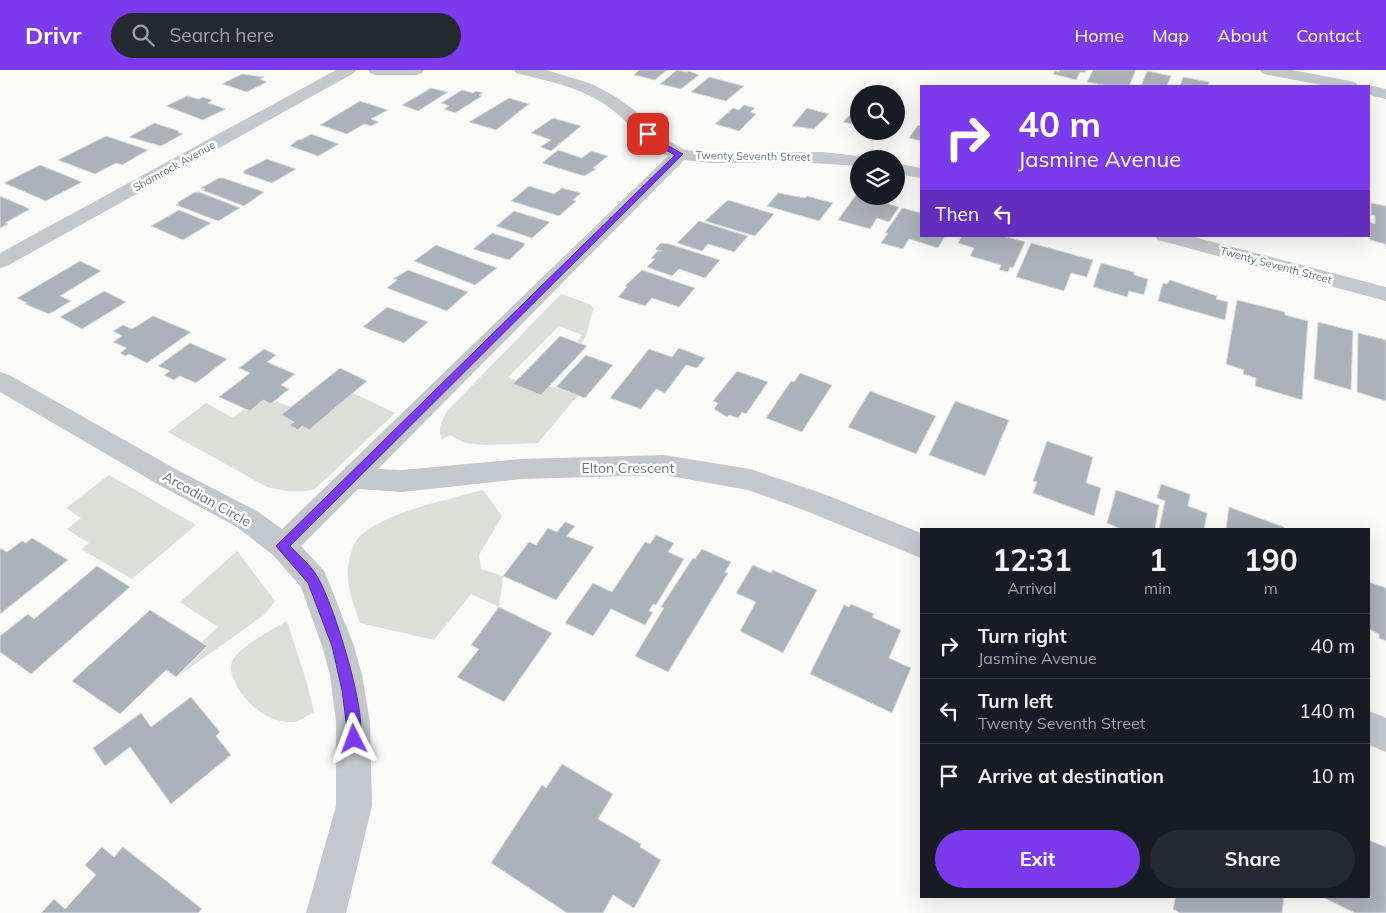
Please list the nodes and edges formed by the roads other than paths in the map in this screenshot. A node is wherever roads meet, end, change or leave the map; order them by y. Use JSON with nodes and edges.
{"nodes":[{"id":1,"x":348,"y":70,"type":"edge"},
{"id":2,"x":376,"y":70,"type":"edge"},
{"id":3,"x":416,"y":70,"type":"edge"},
{"id":4,"x":522,"y":70,"type":"edge"},
{"id":5,"x":1268,"y":70,"type":"edge"},
{"id":6,"x":1345,"y":85,"type":"edge"},
{"id":7,"x":1370,"y":90,"type":"edge"},
{"id":8,"x":1386,"y":94,"type":"edge"},
{"id":9,"x":680,"y":154,"type":"junction"},
{"id":10,"x":850,"y":160,"type":"edge"},
{"id":11,"x":905,"y":170,"type":"edge"},
{"id":12,"x":920,"y":173,"type":"edge"},
{"id":13,"x":1169,"y":237,"type":"edge"},
{"id":14,"x":0,"y":262,"type":"edge"},
{"id":15,"x":1386,"y":294,"type":"edge"},
{"id":16,"x":0,"y":381,"type":"edge"},
{"id":17,"x":352,"y":478,"type":"junction"},
{"id":18,"x":282,"y":546,"type":"junction"},
{"id":19,"x":920,"y":546,"type":"edge"},
{"id":20,"x":1370,"y":728,"type":"edge"},
{"id":21,"x":1386,"y":735,"type":"edge"},
{"id":22,"x":326,"y":913,"type":"edge"}],
"edges":[{"from":1,"to":14,"type":"street","name":"Shamrock Avenue"},
{"from":2,"to":3,"type":"street"},
{"from":4,"to":9,"type":"street","name":"Twenty Seventh Street"},
{"from":5,"to":6,"type":"street"},
{"from":7,"to":8,"type":"street"},
{"from":9,"to":10,"type":"street","name":"Twenty Seventh Street"},
{"from":9,"to":17,"type":"street"},
{"from":11,"to":12,"type":"street"},
{"from":13,"to":15,"type":"street","name":"Twenty Seventh Street"},
{"from":16,"to":18,"type":"street","name":"Arcadian Circle"},
{"from":17,"to":18,"type":"street"},
{"from":17,"to":19,"type":"street","name":"Elton Crescent"},
{"from":18,"to":22,"type":"street","name":"Arcadian Circle"},
{"from":20,"to":21,"type":"street"}]}
